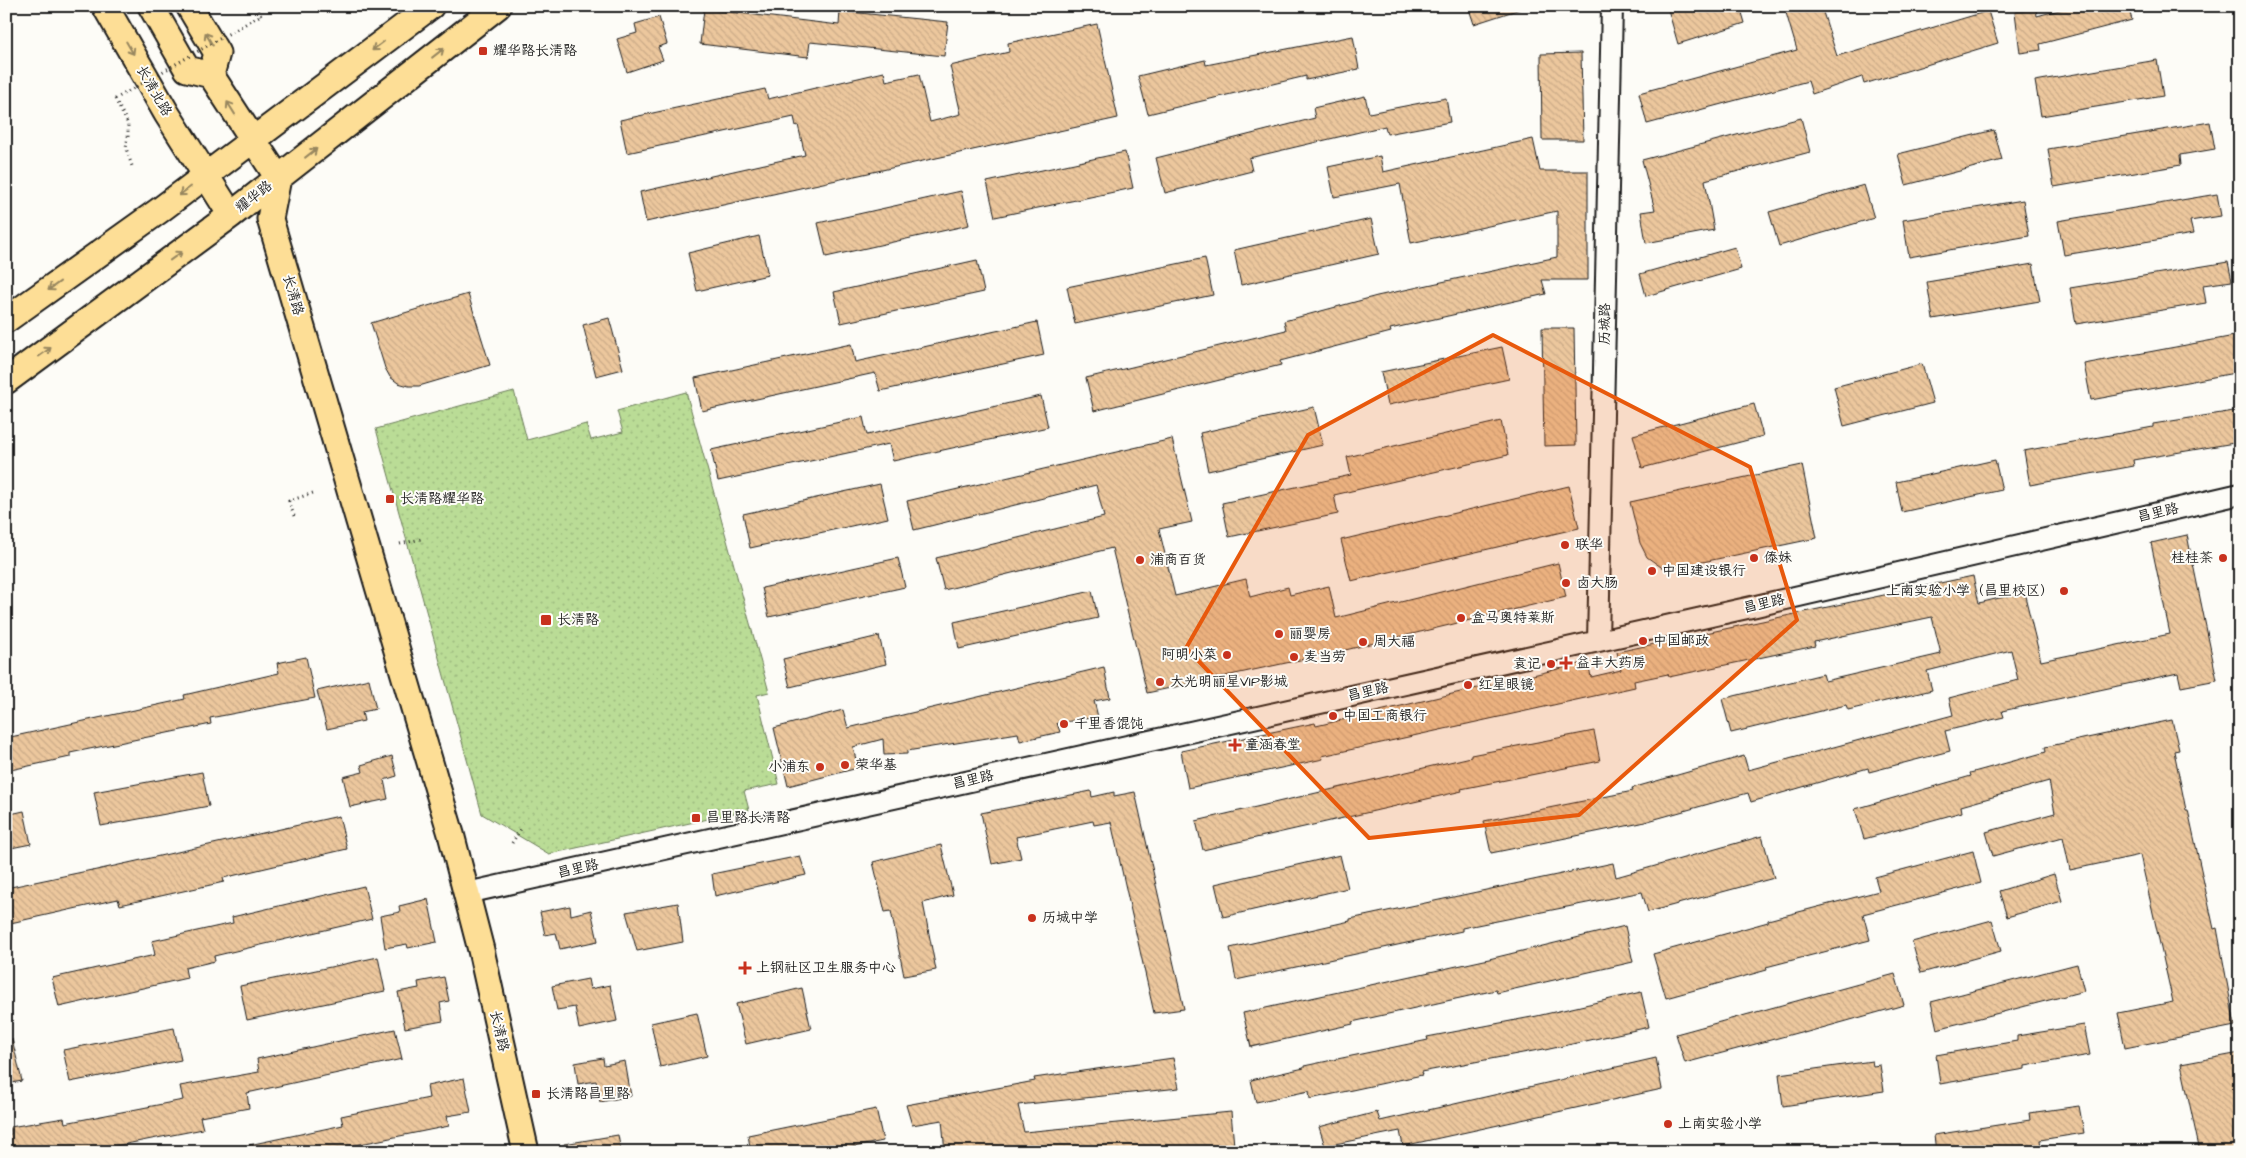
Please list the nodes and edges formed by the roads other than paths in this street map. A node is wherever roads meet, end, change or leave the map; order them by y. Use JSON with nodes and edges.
{"nodes":[{"id":1,"x":105,"y":6,"type":"edge"},
{"id":2,"x":151,"y":6,"type":"edge"},
{"id":3,"x":189,"y":6,"type":"edge"},
{"id":4,"x":431,"y":6,"type":"edge"},
{"id":5,"x":498,"y":6,"type":"edge"},
{"id":6,"x":1612,"y":6,"type":"edge"},
{"id":7,"x":211,"y":74,"type":"junction"},
{"id":8,"x":252,"y":141,"type":"junction"},
{"id":9,"x":206,"y":175,"type":"junction"},
{"id":10,"x":278,"y":178,"type":"junction"},
{"id":11,"x":231,"y":215,"type":"junction"},
{"id":12,"x":270,"y":219,"type":"junction"},
{"id":13,"x":6,"y":320,"type":"edge"},
{"id":14,"x":6,"y":381,"type":"edge"},
{"id":15,"x":2240,"y":494,"type":"edge"},
{"id":16,"x":1598,"y":641,"type":"junction"},
{"id":17,"x":467,"y":893,"type":"junction"},
{"id":18,"x":526,"y":1152,"type":"edge"}],
"edges":[{"from":1,"to":9,"type":"main road","name":"长清北路","one_way":true},
{"from":2,"to":7,"type":"main road"},
{"from":7,"to":3,"type":"main road","one_way":true},
{"from":4,"to":8,"type":"main road","one_way":true},
{"from":10,"to":5,"type":"main road","name":"耀华路","one_way":true},
{"from":6,"to":16,"type":"street","name":"历城路"},
{"from":8,"to":7,"type":"main road","one_way":true},
{"from":8,"to":9,"type":"main road"},
{"from":8,"to":10,"type":"main road"},
{"from":9,"to":11,"type":"main road"},
{"from":9,"to":13,"type":"main road","one_way":true},
{"from":10,"to":11,"type":"main road","name":"耀华路"},
{"from":10,"to":12,"type":"main road","name":"长清路"},
{"from":11,"to":12,"type":"main road"},
{"from":14,"to":11,"type":"main road","name":"耀华路","one_way":true},
{"from":12,"to":17,"type":"main road","name":"长清路"},
{"from":15,"to":16,"type":"street","name":"昌里路"},
{"from":16,"to":17,"type":"street","name":"昌里路"},
{"from":17,"to":18,"type":"main road","name":"长清路"}]}
